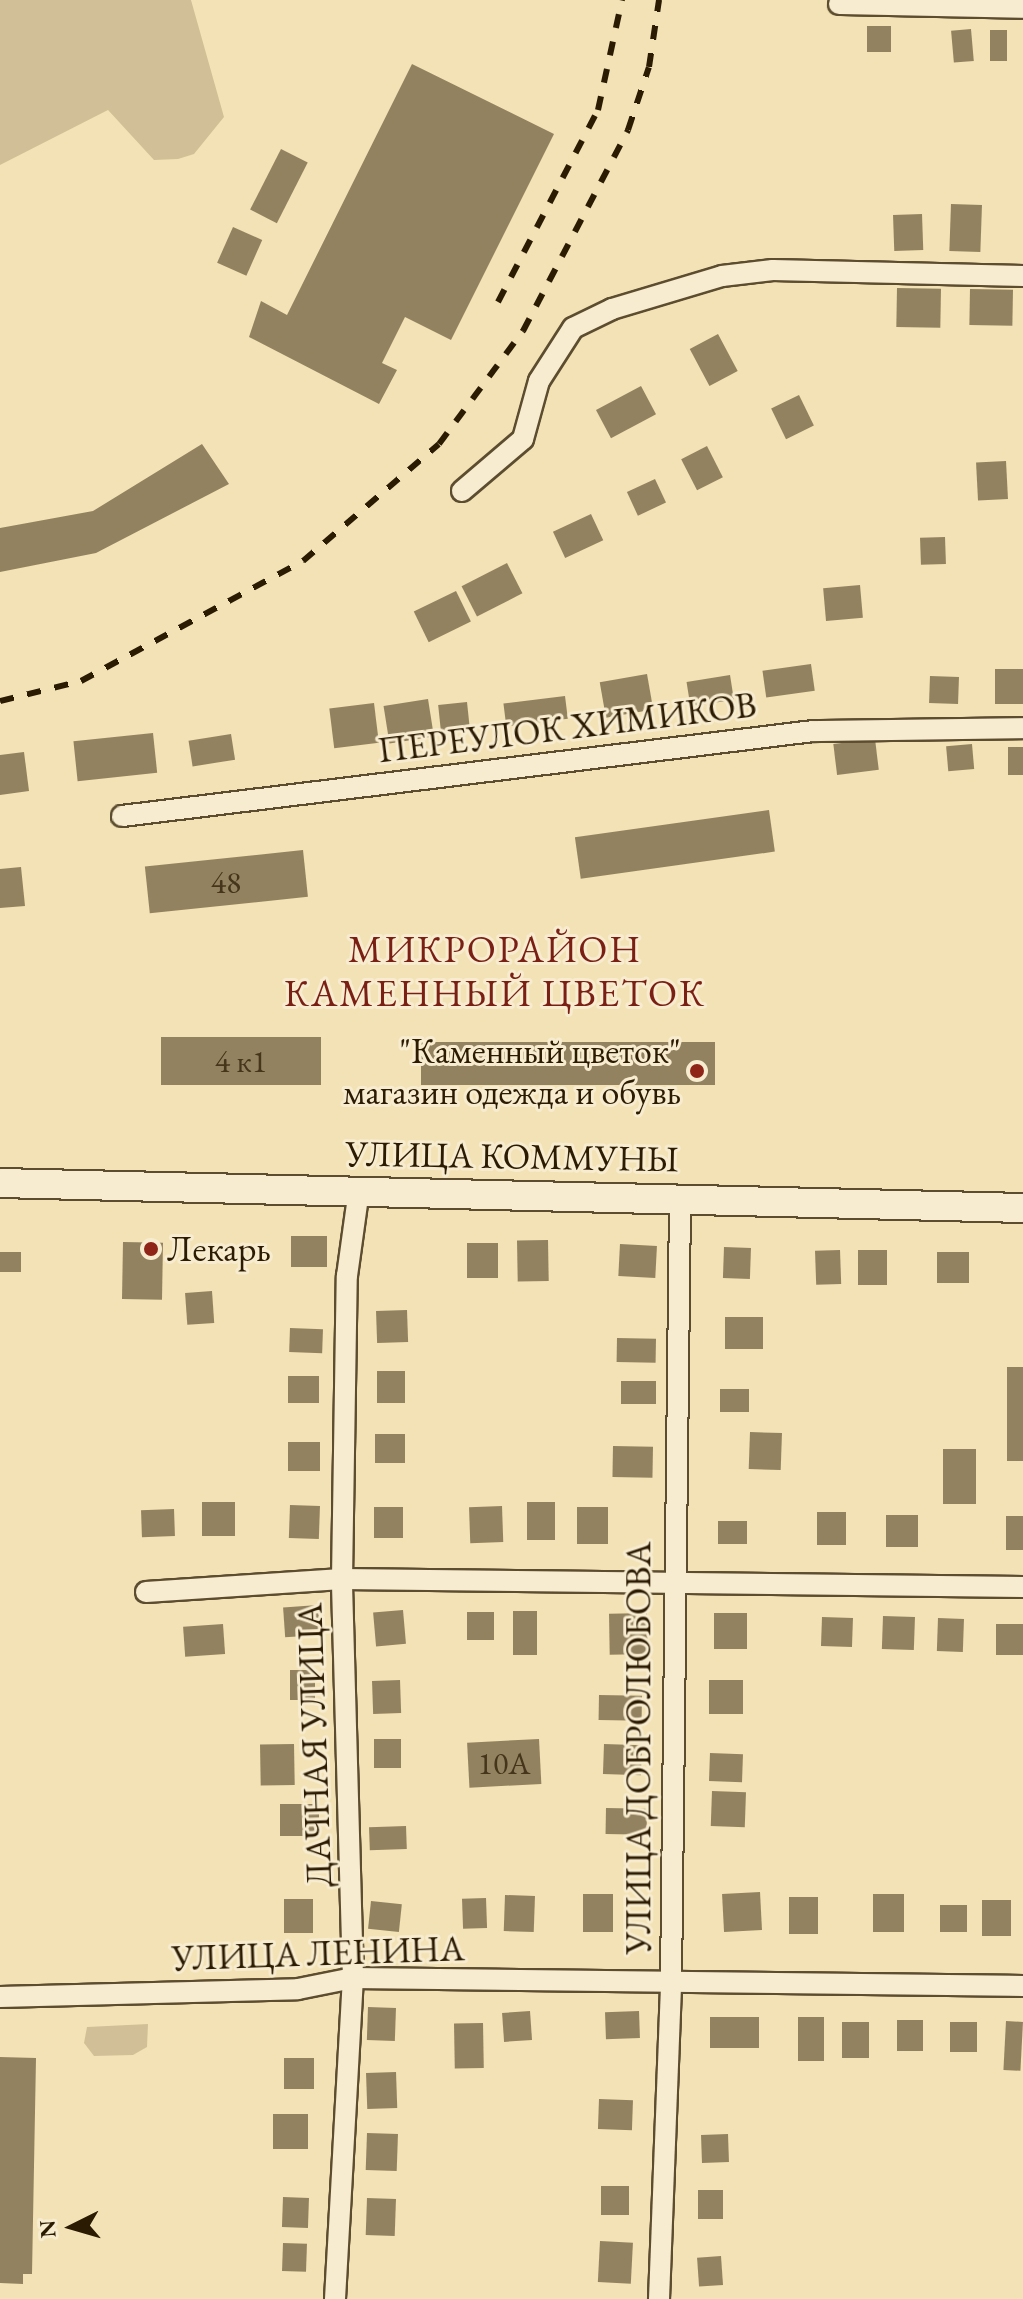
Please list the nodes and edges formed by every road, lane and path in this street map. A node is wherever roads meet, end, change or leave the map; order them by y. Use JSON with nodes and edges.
{"nodes":[{"id":1,"x":839,"y":4,"type":"dead end"},
{"id":2,"x":1023,"y":8,"type":"edge"},
{"id":3,"x":1023,"y":276,"type":"edge"},
{"id":4,"x":462,"y":491,"type":"dead end"},
{"id":5,"x":1023,"y":728,"type":"edge"},
{"id":6,"x":122,"y":816,"type":"dead end"},
{"id":7,"x":0,"y":1183,"type":"edge"},
{"id":8,"x":359,"y":1190,"type":"junction"},
{"id":9,"x":680,"y":1197,"type":"junction"},
{"id":10,"x":1023,"y":1208,"type":"edge"},
{"id":11,"x":342,"y":1579,"type":"junction"},
{"id":12,"x":673,"y":1586,"type":"junction"},
{"id":13,"x":1023,"y":1587,"type":"edge"},
{"id":14,"x":146,"y":1592,"type":"dead end"},
{"id":15,"x":353,"y":1978,"type":"junction"},
{"id":16,"x":671,"y":1983,"type":"junction"},
{"id":17,"x":1023,"y":1986,"type":"edge"},
{"id":18,"x":0,"y":1997,"type":"edge"},
{"id":19,"x":335,"y":2299,"type":"edge"},
{"id":20,"x":659,"y":2299,"type":"edge"}],
"edges":[{"from":1,"to":2,"type":"street"},
{"from":3,"to":4,"type":"street"},
{"from":5,"to":6,"type":"street","name":"ПЕРЕУЛОК ХИМИКОВ"},
{"from":7,"to":8,"type":"street","name":"УЛИЦА КОММУНЫ"},
{"from":8,"to":9,"type":"street","name":"УЛИЦА КОММУНЫ"},
{"from":8,"to":11,"type":"street","name":"ДАЧНАЯ УЛИЦА"},
{"from":9,"to":10,"type":"street","name":"УЛИЦА КОММУНЫ"},
{"from":9,"to":12,"type":"street","name":"УЛИЦА ДОБРОЛЮБОВА"},
{"from":11,"to":12,"type":"street"},
{"from":11,"to":14,"type":"street"},
{"from":11,"to":15,"type":"street","name":"ДАЧНАЯ УЛИЦА"},
{"from":12,"to":13,"type":"street"},
{"from":12,"to":16,"type":"street","name":"УЛИЦА ДОБРОЛЮБОВА"},
{"from":15,"to":16,"type":"street","name":"УЛИЦА ЛЕНИНА"},
{"from":15,"to":18,"type":"street","name":"УЛИЦА ЛЕНИНА"},
{"from":15,"to":19,"type":"street","name":"ДАЧНАЯ УЛИЦА"},
{"from":16,"to":17,"type":"street","name":"УЛИЦА ЛЕНИНА"},
{"from":16,"to":20,"type":"street","name":"УЛИЦА ДОБРОЛЮБОВА"}]}
